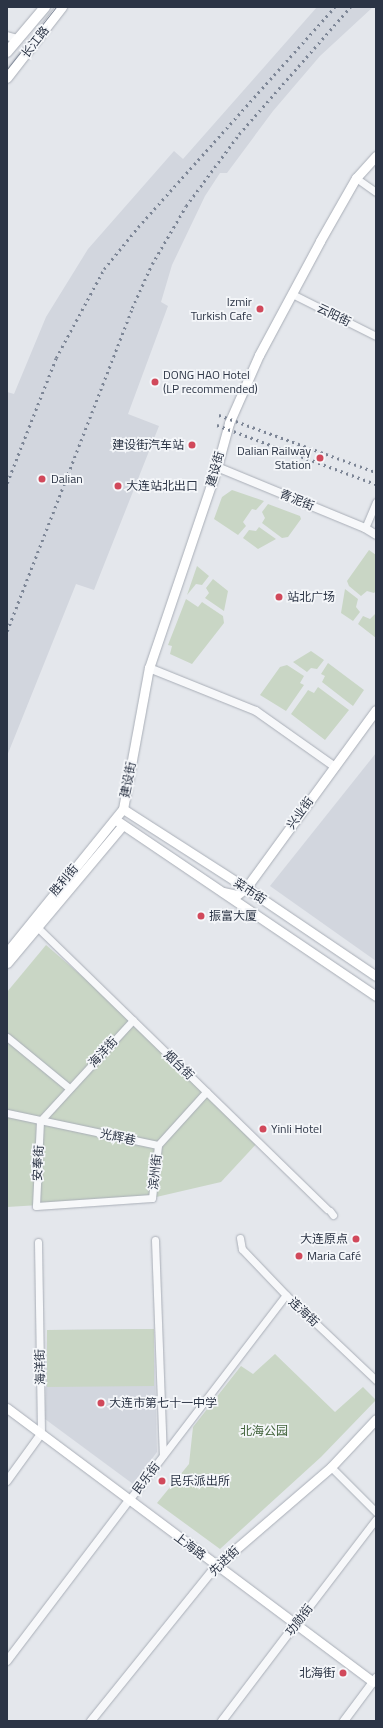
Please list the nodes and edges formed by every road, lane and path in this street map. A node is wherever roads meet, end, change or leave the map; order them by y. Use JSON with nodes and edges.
{"nodes":[{"id":1,"x":44,"y":7,"type":"edge"},
{"id":2,"x":62,"y":7,"type":"edge"},
{"id":3,"x":7,"y":36,"type":"edge"},
{"id":4,"x":17,"y":39,"type":"junction"},
{"id":5,"x":7,"y":52,"type":"edge"},
{"id":6,"x":7,"y":78,"type":"edge"},
{"id":7,"x":376,"y":156,"type":"edge"},
{"id":8,"x":356,"y":178,"type":"junction"},
{"id":9,"x":376,"y":192,"type":"edge"},
{"id":10,"x":292,"y":294,"type":"junction"},
{"id":11,"x":376,"y":336,"type":"edge"},
{"id":12,"x":217,"y":467,"type":"junction"},
{"id":13,"x":376,"y":502,"type":"edge"},
{"id":14,"x":365,"y":528,"type":"junction"},
{"id":15,"x":376,"y":535,"type":"edge"},
{"id":16,"x":149,"y":668,"type":"junction"},
{"id":17,"x":376,"y":710,"type":"edge"},
{"id":18,"x":335,"y":767,"type":"junction"},
{"id":19,"x":123,"y":809,"type":"junction"},
{"id":20,"x":119,"y":822,"type":"junction"},
{"id":21,"x":214,"y":888,"type":"junction"},
{"id":22,"x":246,"y":888,"type":"junction"},
{"id":23,"x":33,"y":923,"type":"junction"},
{"id":24,"x":7,"y":952,"type":"edge"},
{"id":25,"x":7,"y":963,"type":"edge"},
{"id":26,"x":376,"y":976,"type":"edge"},
{"id":27,"x":376,"y":996,"type":"edge"},
{"id":28,"x":133,"y":1020,"type":"junction"},
{"id":29,"x":7,"y":1037,"type":"edge"},
{"id":30,"x":69,"y":1088,"type":"junction"},
{"id":31,"x":206,"y":1092,"type":"junction"},
{"id":32,"x":7,"y":1113,"type":"edge"},
{"id":33,"x":40,"y":1121,"type":"junction"},
{"id":34,"x":158,"y":1145,"type":"junction"},
{"id":35,"x":152,"y":1198,"type":"joint"},
{"id":36,"x":330,"y":1212,"type":"dead end"},
{"id":37,"x":240,"y":1238,"type":"dead end"},
{"id":38,"x":155,"y":1240,"type":"dead end"},
{"id":39,"x":38,"y":1242,"type":"dead end"},
{"id":40,"x":286,"y":1296,"type":"junction"},
{"id":41,"x":376,"y":1380,"type":"edge"},
{"id":42,"x":7,"y":1408,"type":"edge"},
{"id":43,"x":376,"y":1419,"type":"edge"},
{"id":44,"x":41,"y":1434,"type":"junction"},
{"id":45,"x":163,"y":1455,"type":"junction"},
{"id":46,"x":331,"y":1467,"type":"junction"},
{"id":47,"x":7,"y":1481,"type":"edge"},
{"id":48,"x":129,"y":1500,"type":"junction"},
{"id":49,"x":376,"y":1512,"type":"edge"},
{"id":50,"x":376,"y":1519,"type":"edge"},
{"id":51,"x":216,"y":1566,"type":"junction"},
{"id":52,"x":295,"y":1625,"type":"junction"},
{"id":53,"x":7,"y":1661,"type":"edge"},
{"id":54,"x":374,"y":1680,"type":"edge"},
{"id":55,"x":91,"y":1721,"type":"edge"},
{"id":56,"x":222,"y":1721,"type":"edge"},
{"id":57,"x":344,"y":1721,"type":"edge"}],
"edges":[{"from":1,"to":4,"type":"main road"},
{"from":2,"to":6,"type":"main road","name":"长江路"},
{"from":3,"to":4,"type":"street"},
{"from":4,"to":5,"type":"main road"},
{"from":7,"to":8,"type":"main road","name":"建设街"},
{"from":8,"to":9,"type":"street"},
{"from":8,"to":10,"type":"main road","name":"建设街"},
{"from":10,"to":11,"type":"street","name":"云阳街"},
{"from":10,"to":12,"type":"main road","name":"建设街"},
{"from":12,"to":14,"type":"street","name":"青泥街"},
{"from":12,"to":16,"type":"main road","name":"建设街"},
{"from":13,"to":14,"type":"street"},
{"from":14,"to":15,"type":"street","name":"青泥街"},
{"from":16,"to":18,"type":"street"},
{"from":16,"to":19,"type":"main road","name":"建设街"},
{"from":17,"to":18,"type":"main road","name":"兴业街"},
{"from":18,"to":22,"type":"main road","name":"兴业街"},
{"from":19,"to":20,"type":"main road","name":"胜利街"},
{"from":19,"to":22,"type":"main road","name":"菜市街"},
{"from":20,"to":21,"type":"main road"},
{"from":20,"to":23,"type":"main road","name":"胜利街"},
{"from":21,"to":22,"type":"main road"},
{"from":21,"to":27,"type":"main road"},
{"from":22,"to":26,"type":"main road","name":"菜市街"},
{"from":23,"to":24,"type":"main road","name":"胜利街"},
{"from":23,"to":25,"type":"main road","name":"胜利街"},
{"from":23,"to":28,"type":"street","name":"烟台街"},
{"from":28,"to":30,"type":"street","name":"海洋街"},
{"from":28,"to":31,"type":"street","name":"烟台街"},
{"from":29,"to":30,"type":"street"},
{"from":30,"to":33,"type":"street","name":"海洋街"},
{"from":31,"to":34,"type":"street"},
{"from":31,"to":36,"type":"street","name":"烟台街"},
{"from":32,"to":33,"type":"street","name":"光辉巷"},
{"from":33,"to":34,"type":"street","name":"光辉巷"},
{"from":33,"to":35,"type":"street","name":"安奉街"},
{"from":34,"to":35,"type":"street","name":"滨州街"},
{"from":37,"to":40,"type":"street","name":"连海街"},
{"from":38,"to":45,"type":"street"},
{"from":39,"to":44,"type":"street","name":"海洋街"},
{"from":40,"to":41,"type":"street","name":"连海街"},
{"from":40,"to":45,"type":"street","name":"民乐街"},
{"from":42,"to":44,"type":"main road","name":"上海路"},
{"from":43,"to":46,"type":"main road","name":"先进街"},
{"from":44,"to":47,"type":"street"},
{"from":44,"to":48,"type":"main road","name":"上海路"},
{"from":45,"to":48,"type":"street","name":"民乐街"},
{"from":46,"to":49,"type":"street"},
{"from":46,"to":51,"type":"main road","name":"先进街"},
{"from":48,"to":51,"type":"main road","name":"上海路"},
{"from":48,"to":53,"type":"street","name":"民乐街"},
{"from":50,"to":52,"type":"street","name":"功勋街"},
{"from":51,"to":52,"type":"main road","name":"上海路"},
{"from":51,"to":55,"type":"street","name":"先进街"},
{"from":52,"to":54,"type":"main road","name":"上海路"},
{"from":52,"to":56,"type":"street","name":"功勋街"},
{"from":54,"to":57,"type":"street"}]}
